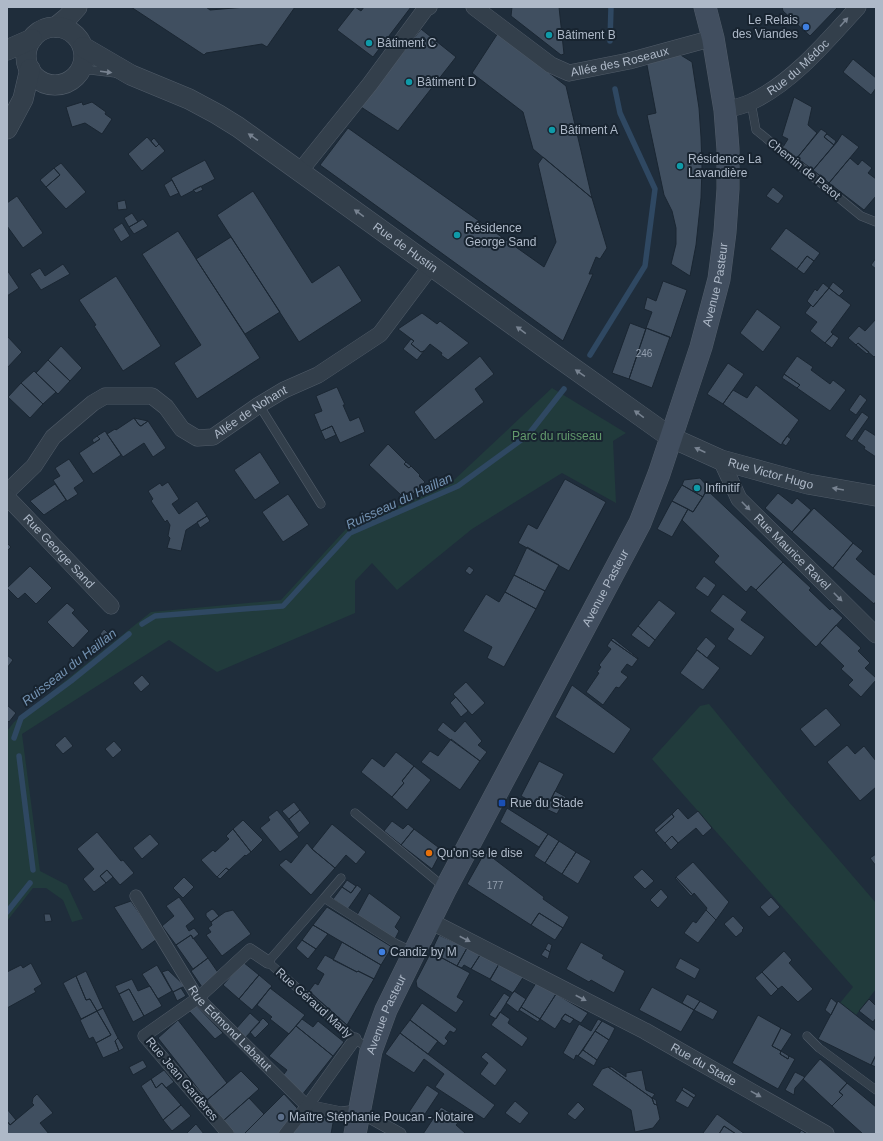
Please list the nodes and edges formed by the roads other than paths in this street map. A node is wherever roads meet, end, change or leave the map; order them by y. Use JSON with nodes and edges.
{"nodes":[{"id":1,"x":77,"y":7,"type":"edge"},
{"id":2,"x":80,"y":7,"type":"edge"},
{"id":3,"x":429,"y":7,"type":"edge"},
{"id":4,"x":474,"y":7,"type":"edge"},
{"id":5,"x":705,"y":7,"type":"edge"},
{"id":6,"x":858,"y":7,"type":"edge"},
{"id":7,"x":70,"y":36,"type":"junction"},
{"id":8,"x":32,"y":38,"type":"junction"},
{"id":9,"x":713,"y":38,"type":"junction"},
{"id":10,"x":7,"y":50,"type":"edge"},
{"id":11,"x":7,"y":59,"type":"edge"},
{"id":12,"x":29,"y":68,"type":"junction"},
{"id":13,"x":80,"y":71,"type":"junction"},
{"id":14,"x":131,"y":75,"type":"junction"},
{"id":15,"x":53,"y":86,"type":"junction"},
{"id":16,"x":23,"y":99,"type":"junction"},
{"id":17,"x":751,"y":102,"type":"junction"},
{"id":18,"x":725,"y":110,"type":"junction"},
{"id":19,"x":7,"y":129,"type":"edge"},
{"id":20,"x":300,"y":171,"type":"junction"},
{"id":21,"x":876,"y":222,"type":"edge"},
{"id":22,"x":431,"y":266,"type":"junction"},
{"id":23,"x":259,"y":405,"type":"junction"},
{"id":24,"x":670,"y":436,"type":"junction"},
{"id":25,"x":721,"y":460,"type":"junction"},
{"id":26,"x":7,"y":492,"type":"edge"},
{"id":27,"x":876,"y":496,"type":"edge"},
{"id":28,"x":7,"y":497,"type":"edge"},
{"id":29,"x":321,"y":504,"type":"dead end"},
{"id":30,"x":111,"y":606,"type":"dead end"},
{"id":31,"x":876,"y":635,"type":"edge"},
{"id":32,"x":355,"y":813,"type":"dead end"},
{"id":33,"x":341,"y":878,"type":"dead end"},
{"id":34,"x":446,"y":888,"type":"junction"},
{"id":35,"x":136,"y":896,"type":"dead end"},
{"id":36,"x":324,"y":898,"type":"junction"},
{"id":37,"x":430,"y":921,"type":"junction"},
{"id":38,"x":414,"y":953,"type":"junction"},
{"id":39,"x":268,"y":962,"type":"junction"},
{"id":40,"x":198,"y":998,"type":"junction"},
{"id":41,"x":807,"y":1036,"type":"dead end"},
{"id":42,"x":363,"y":1045,"type":"junction"},
{"id":43,"x":876,"y":1090,"type":"edge"},
{"id":44,"x":307,"y":1106,"type":"junction"},
{"id":45,"x":359,"y":1111,"type":"junction"},
{"id":46,"x":228,"y":1134,"type":"edge"},
{"id":47,"x":285,"y":1134,"type":"edge"},
{"id":48,"x":355,"y":1134,"type":"edge"},
{"id":49,"x":400,"y":1134,"type":"edge"},
{"id":50,"x":826,"y":1134,"type":"edge"}],
"edges":[{"from":1,"to":7,"type":"street"},
{"from":2,"to":7,"type":"street"},
{"from":3,"to":20,"type":"street"},
{"from":4,"to":9,"type":"street","name":"Allée des Roseaux"},
{"from":5,"to":9,"type":"main road","name":"Avenue Pasteur"},
{"from":17,"to":6,"type":"street","name":"Rue du Médoc","one_way":true},
{"from":7,"to":8,"type":"street"},
{"from":7,"to":13,"type":"street"},
{"from":7,"to":14,"type":"street","name":"Rue de Hustin"},
{"from":8,"to":10,"type":"street"},
{"from":8,"to":12,"type":"street"},
{"from":9,"to":18,"type":"main road","name":"Avenue Pasteur"},
{"from":11,"to":12,"type":"street"},
{"from":12,"to":15,"type":"street"},
{"from":12,"to":16,"type":"street"},
{"from":13,"to":14,"type":"lane","name":"Rue de Hustin","one_way":true},
{"from":13,"to":15,"type":"street"},
{"from":20,"to":14,"type":"street","name":"Rue de Hustin","one_way":true},
{"from":15,"to":16,"type":"street"},
{"from":16,"to":19,"type":"street"},
{"from":17,"to":18,"type":"street","name":"Rue du Médoc"},
{"from":17,"to":21,"type":"lane","name":"Chemin de Petot"},
{"from":18,"to":24,"type":"main road","name":"Avenue Pasteur"},
{"from":22,"to":20,"type":"street","name":"Rue de Hustin","one_way":true},
{"from":22,"to":23,"type":"street","name":"Allée de Nohant"},
{"from":24,"to":22,"type":"street","name":"Rue de Hustin","one_way":true},
{"from":23,"to":26,"type":"street","name":"Allée de Nohant"},
{"from":23,"to":29,"type":"lane"},
{"from":25,"to":24,"type":"street","name":"Rue Victor Hugo","one_way":true},
{"from":24,"to":34,"type":"main road","name":"Avenue Pasteur"},
{"from":27,"to":25,"type":"street","name":"Rue Victor Hugo","one_way":true},
{"from":25,"to":31,"type":"street","name":"Rue Maurice Ravel","one_way":true},
{"from":28,"to":30,"type":"street","name":"Rue George Sand"},
{"from":32,"to":34,"type":"lane"},
{"from":33,"to":36,"type":"lane","name":"Rue Géraud Marly"},
{"from":34,"to":37,"type":"main road","name":"Avenue Pasteur"},
{"from":35,"to":40,"type":"street","name":"Rue Edmond Labatut"},
{"from":36,"to":38,"type":"lane"},
{"from":36,"to":39,"type":"lane","name":"Rue Géraud Marly"},
{"from":37,"to":38,"type":"main road","name":"Avenue Pasteur"},
{"from":37,"to":50,"type":"street","name":"Rue du Stade","one_way":true},
{"from":38,"to":42,"type":"main road","name":"Avenue Pasteur"},
{"from":39,"to":40,"type":"street","name":"Rue Jean Gardères"},
{"from":39,"to":42,"type":"lane","name":"Rue Géraud Marly"},
{"from":40,"to":44,"type":"street","name":"Rue Edmond Labatut"},
{"from":40,"to":46,"type":"street","name":"Rue Jean Gardères"},
{"from":41,"to":43,"type":"lane"},
{"from":42,"to":44,"type":"street"},
{"from":42,"to":45,"type":"main road","name":"Avenue Pasteur"},
{"from":44,"to":45,"type":"street"},
{"from":44,"to":47,"type":"street"},
{"from":45,"to":48,"type":"main road","name":"Avenue Pasteur"},
{"from":45,"to":49,"type":"street"}]}
